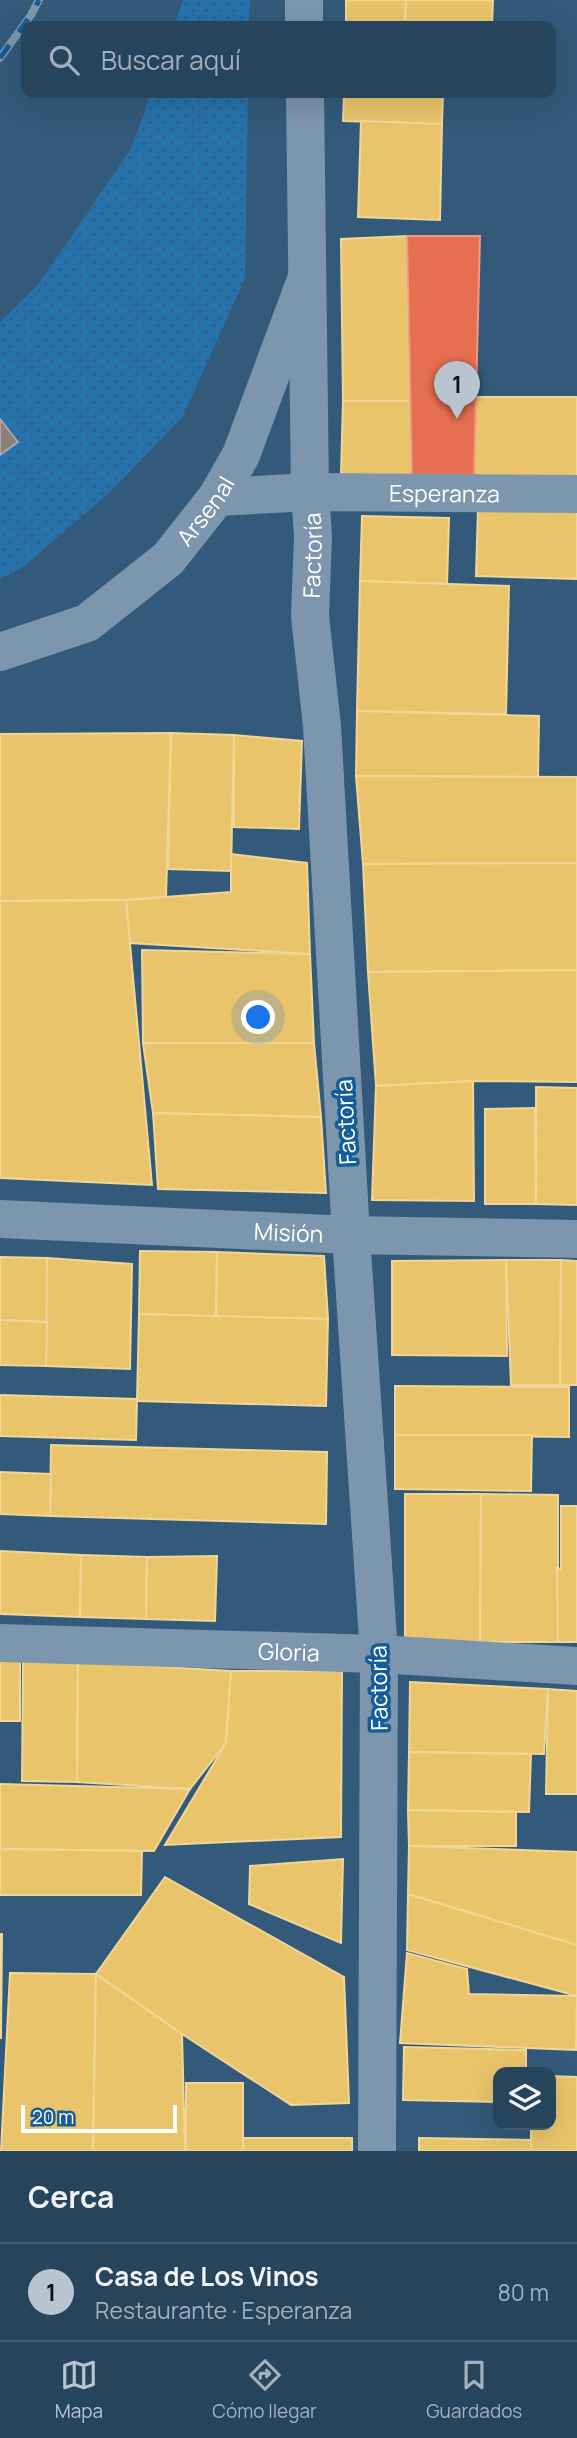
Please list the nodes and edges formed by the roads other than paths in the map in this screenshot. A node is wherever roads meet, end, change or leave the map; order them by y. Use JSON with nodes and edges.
{"nodes":[{"id":1,"x":304,"y":0,"type":"edge"},
{"id":2,"x":304,"y":21,"type":"edge"},
{"id":3,"x":305,"y":98,"type":"edge"},
{"id":4,"x":307,"y":277,"type":"junction"},
{"id":5,"x":310,"y":492,"type":"junction"},
{"id":6,"x":577,"y":495,"type":"edge"},
{"id":7,"x":217,"y":497,"type":"junction"},
{"id":8,"x":0,"y":652,"type":"edge"},
{"id":9,"x":0,"y":1219,"type":"edge"},
{"id":10,"x":351,"y":1235,"type":"junction"},
{"id":11,"x":577,"y":1239,"type":"edge"},
{"id":12,"x":0,"y":1643,"type":"edge"},
{"id":13,"x":379,"y":1654,"type":"junction"},
{"id":14,"x":577,"y":1666,"type":"edge"},
{"id":15,"x":377,"y":2151,"type":"edge"}],
"edges":[{"from":1,"to":2,"type":"street"},
{"from":3,"to":4,"type":"street","name":"Factoría"},
{"from":4,"to":5,"type":"street","name":"Factoría"},
{"from":4,"to":7,"type":"street","name":"Arsenal"},
{"from":5,"to":6,"type":"street","name":"Esperanza"},
{"from":5,"to":7,"type":"street","name":"Esperanza"},
{"from":5,"to":10,"type":"street","name":"Factoría"},
{"from":7,"to":8,"type":"street","name":"Arsenal"},
{"from":9,"to":10,"type":"street","name":"Misión"},
{"from":10,"to":11,"type":"street","name":"Misión"},
{"from":10,"to":13,"type":"street","name":"Factoría"},
{"from":12,"to":13,"type":"street","name":"Gloria"},
{"from":13,"to":14,"type":"street","name":"Gloria"},
{"from":13,"to":15,"type":"street","name":"Factoría"}]}
